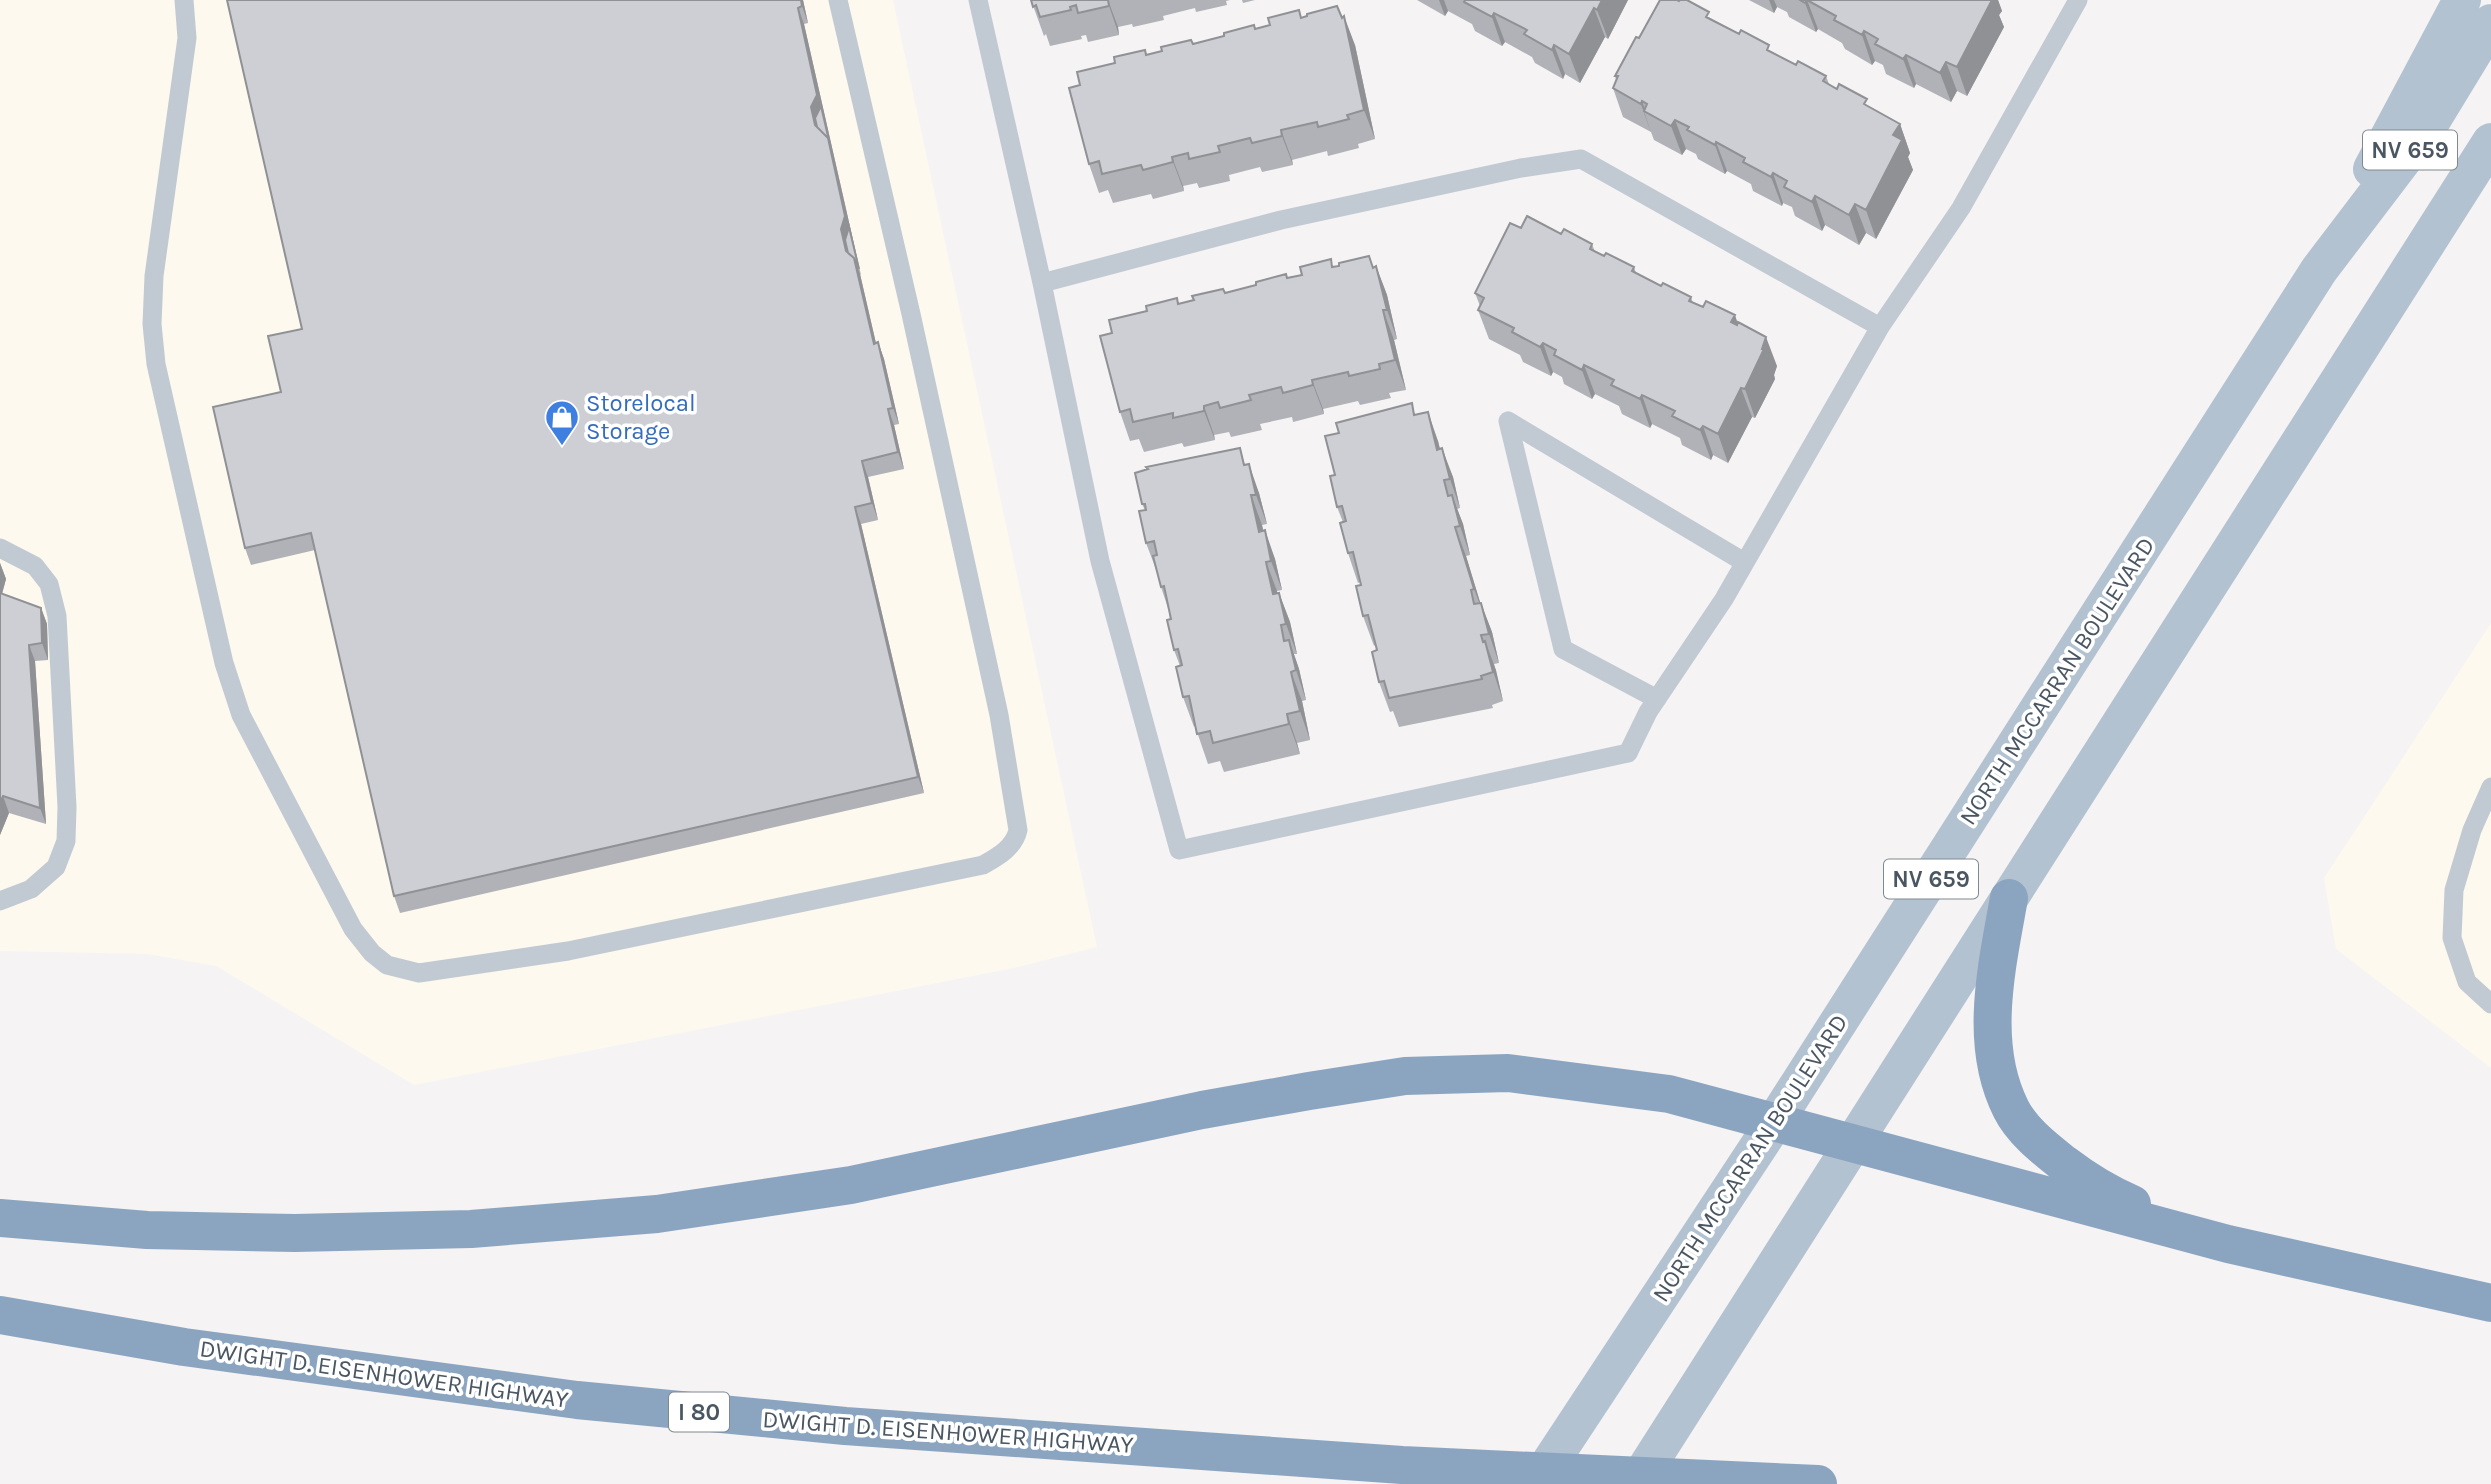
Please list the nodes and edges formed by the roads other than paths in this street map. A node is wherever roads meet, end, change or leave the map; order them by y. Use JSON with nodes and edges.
{"nodes":[{"id":1,"x":184,"y":0,"type":"edge"},
{"id":2,"x":838,"y":0,"type":"edge"},
{"id":3,"x":978,"y":0,"type":"edge"},
{"id":4,"x":2078,"y":0,"type":"edge"},
{"id":5,"x":2462,"y":0,"type":"edge"},
{"id":6,"x":2491,"y":23,"type":"edge"},
{"id":7,"x":2491,"y":142,"type":"edge"},
{"id":8,"x":2319,"y":270,"type":"junction"},
{"id":9,"x":1042,"y":283,"type":"junction"},
{"id":10,"x":1880,"y":327,"type":"junction"},
{"id":11,"x":0,"y":548,"type":"edge"},
{"id":12,"x":1744,"y":562,"type":"junction"},
{"id":13,"x":1657,"y":699,"type":"junction"},
{"id":14,"x":2491,"y":787,"type":"edge"},
{"id":15,"x":2009,"y":898,"type":"junction"},
{"id":16,"x":0,"y":901,"type":"edge"},
{"id":17,"x":2491,"y":1004,"type":"edge"},
{"id":18,"x":1774,"y":1123,"type":"junction"},
{"id":19,"x":1852,"y":1144,"type":"junction"},
{"id":20,"x":0,"y":1218,"type":"edge"},
{"id":21,"x":2228,"y":1244,"type":"junction"},
{"id":22,"x":2491,"y":1303,"type":"edge"},
{"id":23,"x":0,"y":1315,"type":"edge"},
{"id":24,"x":1536,"y":1484,"type":"edge"},
{"id":25,"x":1636,"y":1484,"type":"edge"},
{"id":26,"x":1818,"y":1484,"type":"edge"}],
"edges":[{"from":1,"to":2,"type":"lane"},
{"from":3,"to":9,"type":"lane"},
{"from":4,"to":10,"type":"lane"},
{"from":5,"to":8,"type":"main road"},
{"from":6,"to":8,"type":"main road","name":"NORTH MCCARRAN BOULEVARD","number":"NV 659"},
{"from":7,"to":15,"type":"main road","number":"NV 659"},
{"from":8,"to":18,"type":"main road","name":"NORTH MCCARRAN BOULEVARD","number":"NV 659"},
{"from":9,"to":10,"type":"lane"},
{"from":9,"to":13,"type":"lane"},
{"from":10,"to":12,"type":"lane"},
{"from":11,"to":16,"type":"lane"},
{"from":12,"to":13,"type":"lane"},
{"from":12,"to":13,"type":"lane"},
{"from":14,"to":17,"type":"lane"},
{"from":15,"to":19,"type":"main road","number":"NV 659"},
{"from":15,"to":21,"type":"highway"},
{"from":18,"to":19,"type":"highway"},
{"from":18,"to":20,"type":"highway"},
{"from":18,"to":24,"type":"main road","name":"NORTH MCCARRAN BOULEVARD","number":"NV 659"},
{"from":19,"to":21,"type":"highway"},
{"from":19,"to":25,"type":"main road","number":"NV 659"},
{"from":21,"to":22,"type":"highway"},
{"from":23,"to":26,"type":"highway","name":"DWIGHT D. EISENHOWER HIGHWAY","number":"I 80"}]}
